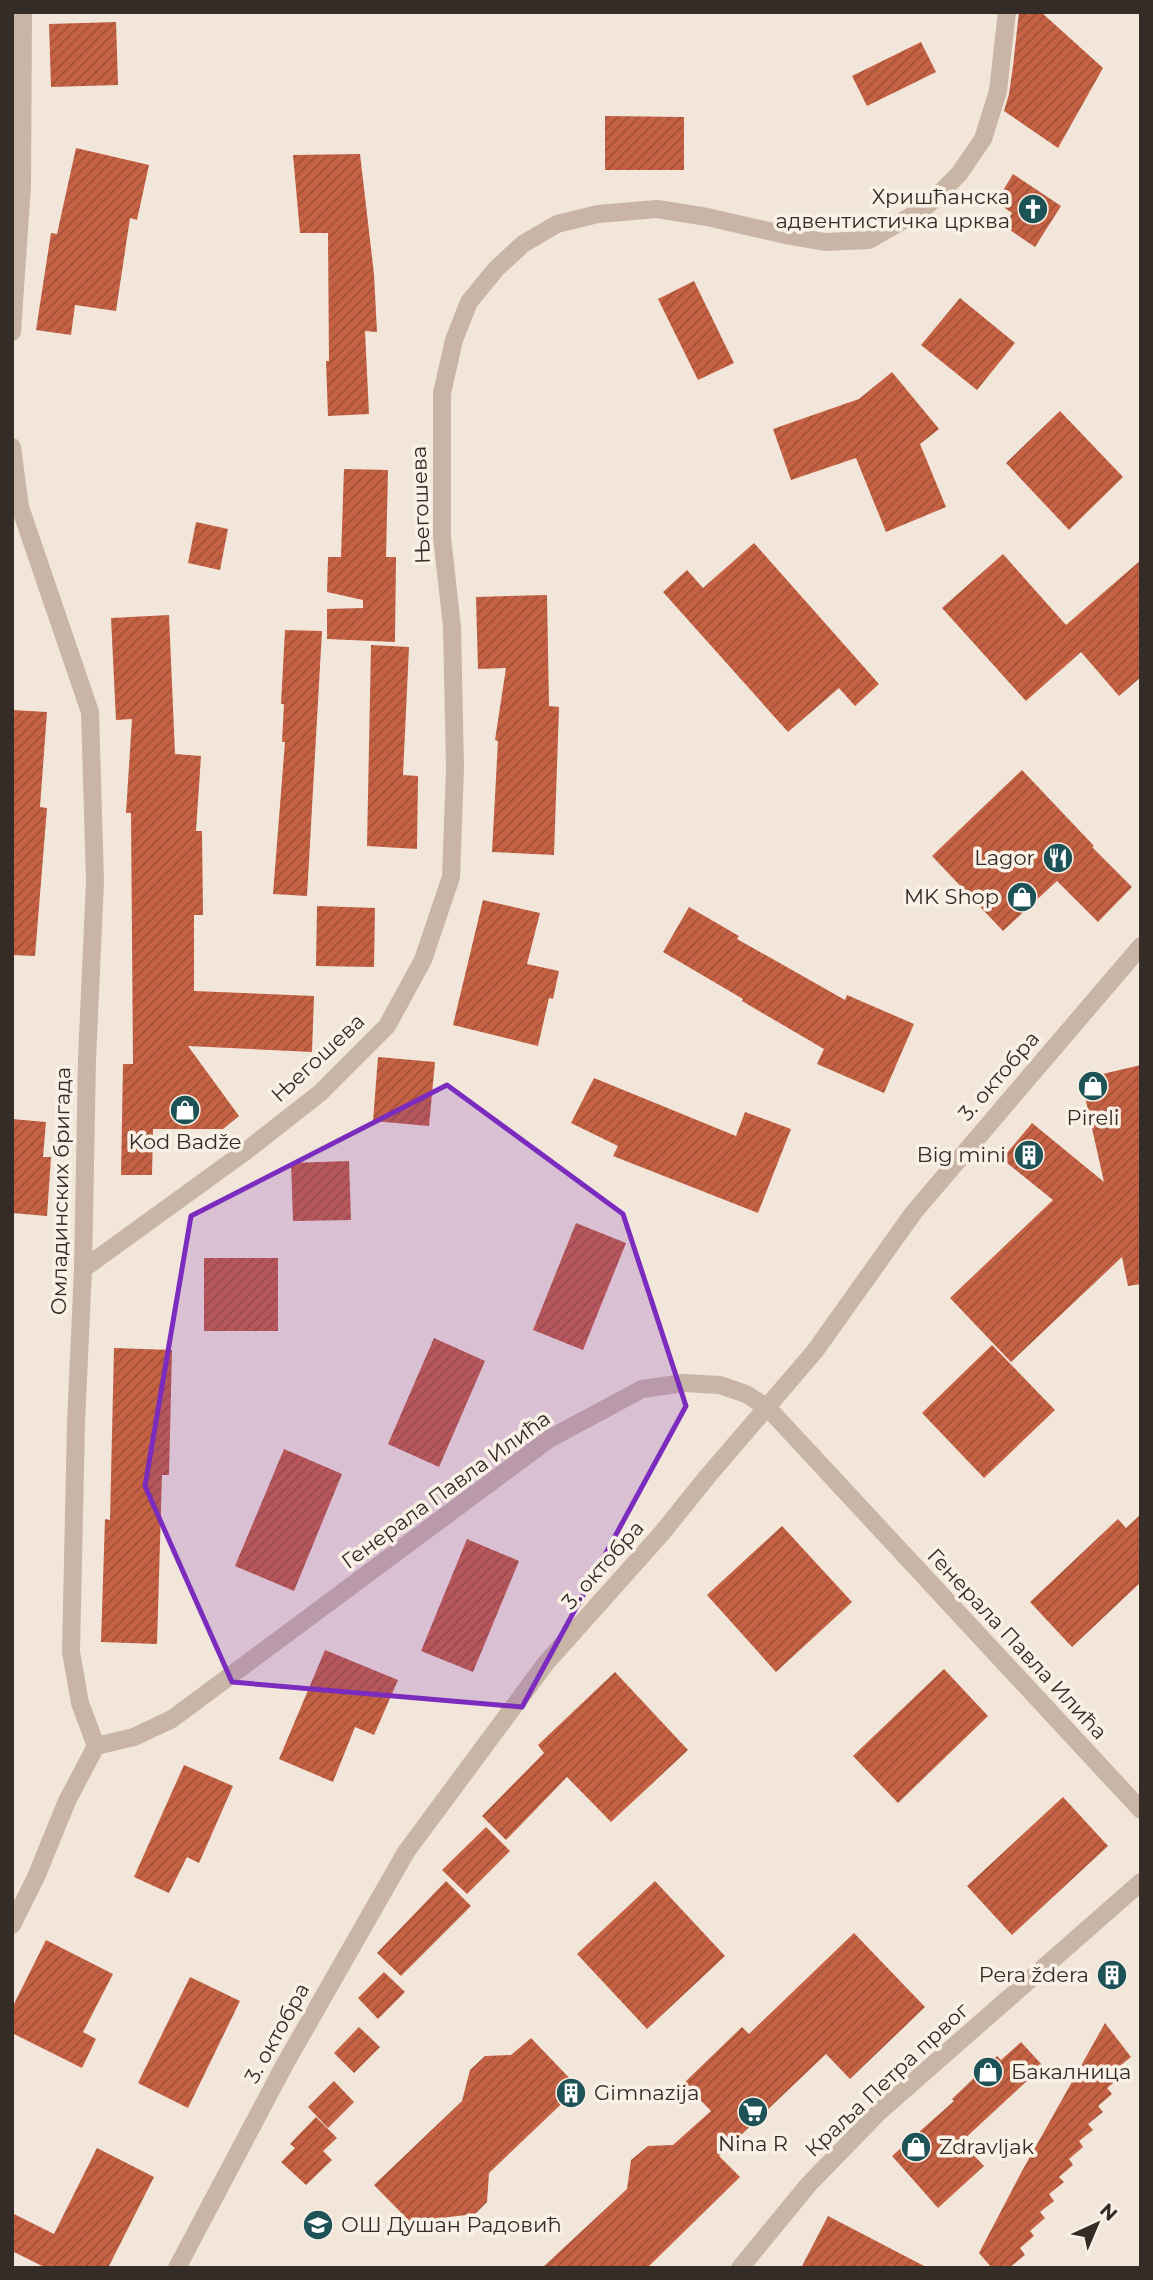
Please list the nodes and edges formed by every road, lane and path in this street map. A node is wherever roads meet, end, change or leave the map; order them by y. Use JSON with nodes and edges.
{"nodes":[{"id":1,"x":23,"y":12,"type":"edge"},
{"id":2,"x":1007,"y":12,"type":"edge"},
{"id":3,"x":12,"y":332,"type":"edge"},
{"id":4,"x":12,"y":447,"type":"edge"},
{"id":5,"x":1141,"y":946,"type":"edge"},
{"id":6,"x":83,"y":1269,"type":"junction"},
{"id":7,"x":768,"y":1408,"type":"junction"},
{"id":8,"x":96,"y":1746,"type":"junction"},
{"id":9,"x":1141,"y":1810,"type":"edge"},
{"id":10,"x":1141,"y":1882,"type":"edge"},
{"id":11,"x":12,"y":1925,"type":"edge"},
{"id":12,"x":177,"y":2268,"type":"edge"},
{"id":13,"x":740,"y":2268,"type":"edge"}],
"edges":[{"from":1,"to":3,"type":"street"},
{"from":2,"to":6,"type":"street","name":"Његошева"},
{"from":4,"to":6,"type":"street","name":"Омладинских бригада"},
{"from":5,"to":7,"type":"street","name":"3. октобра"},
{"from":6,"to":8,"type":"street","name":"Омладинских бригада"},
{"from":7,"to":8,"type":"street","name":"Генерала Павла Илића"},
{"from":7,"to":9,"type":"street","name":"Генерала Павла Илића"},
{"from":7,"to":12,"type":"street","name":"3. октобра"},
{"from":8,"to":11,"type":"street"},
{"from":10,"to":13,"type":"street","name":"Краља Петра првог"}]}
